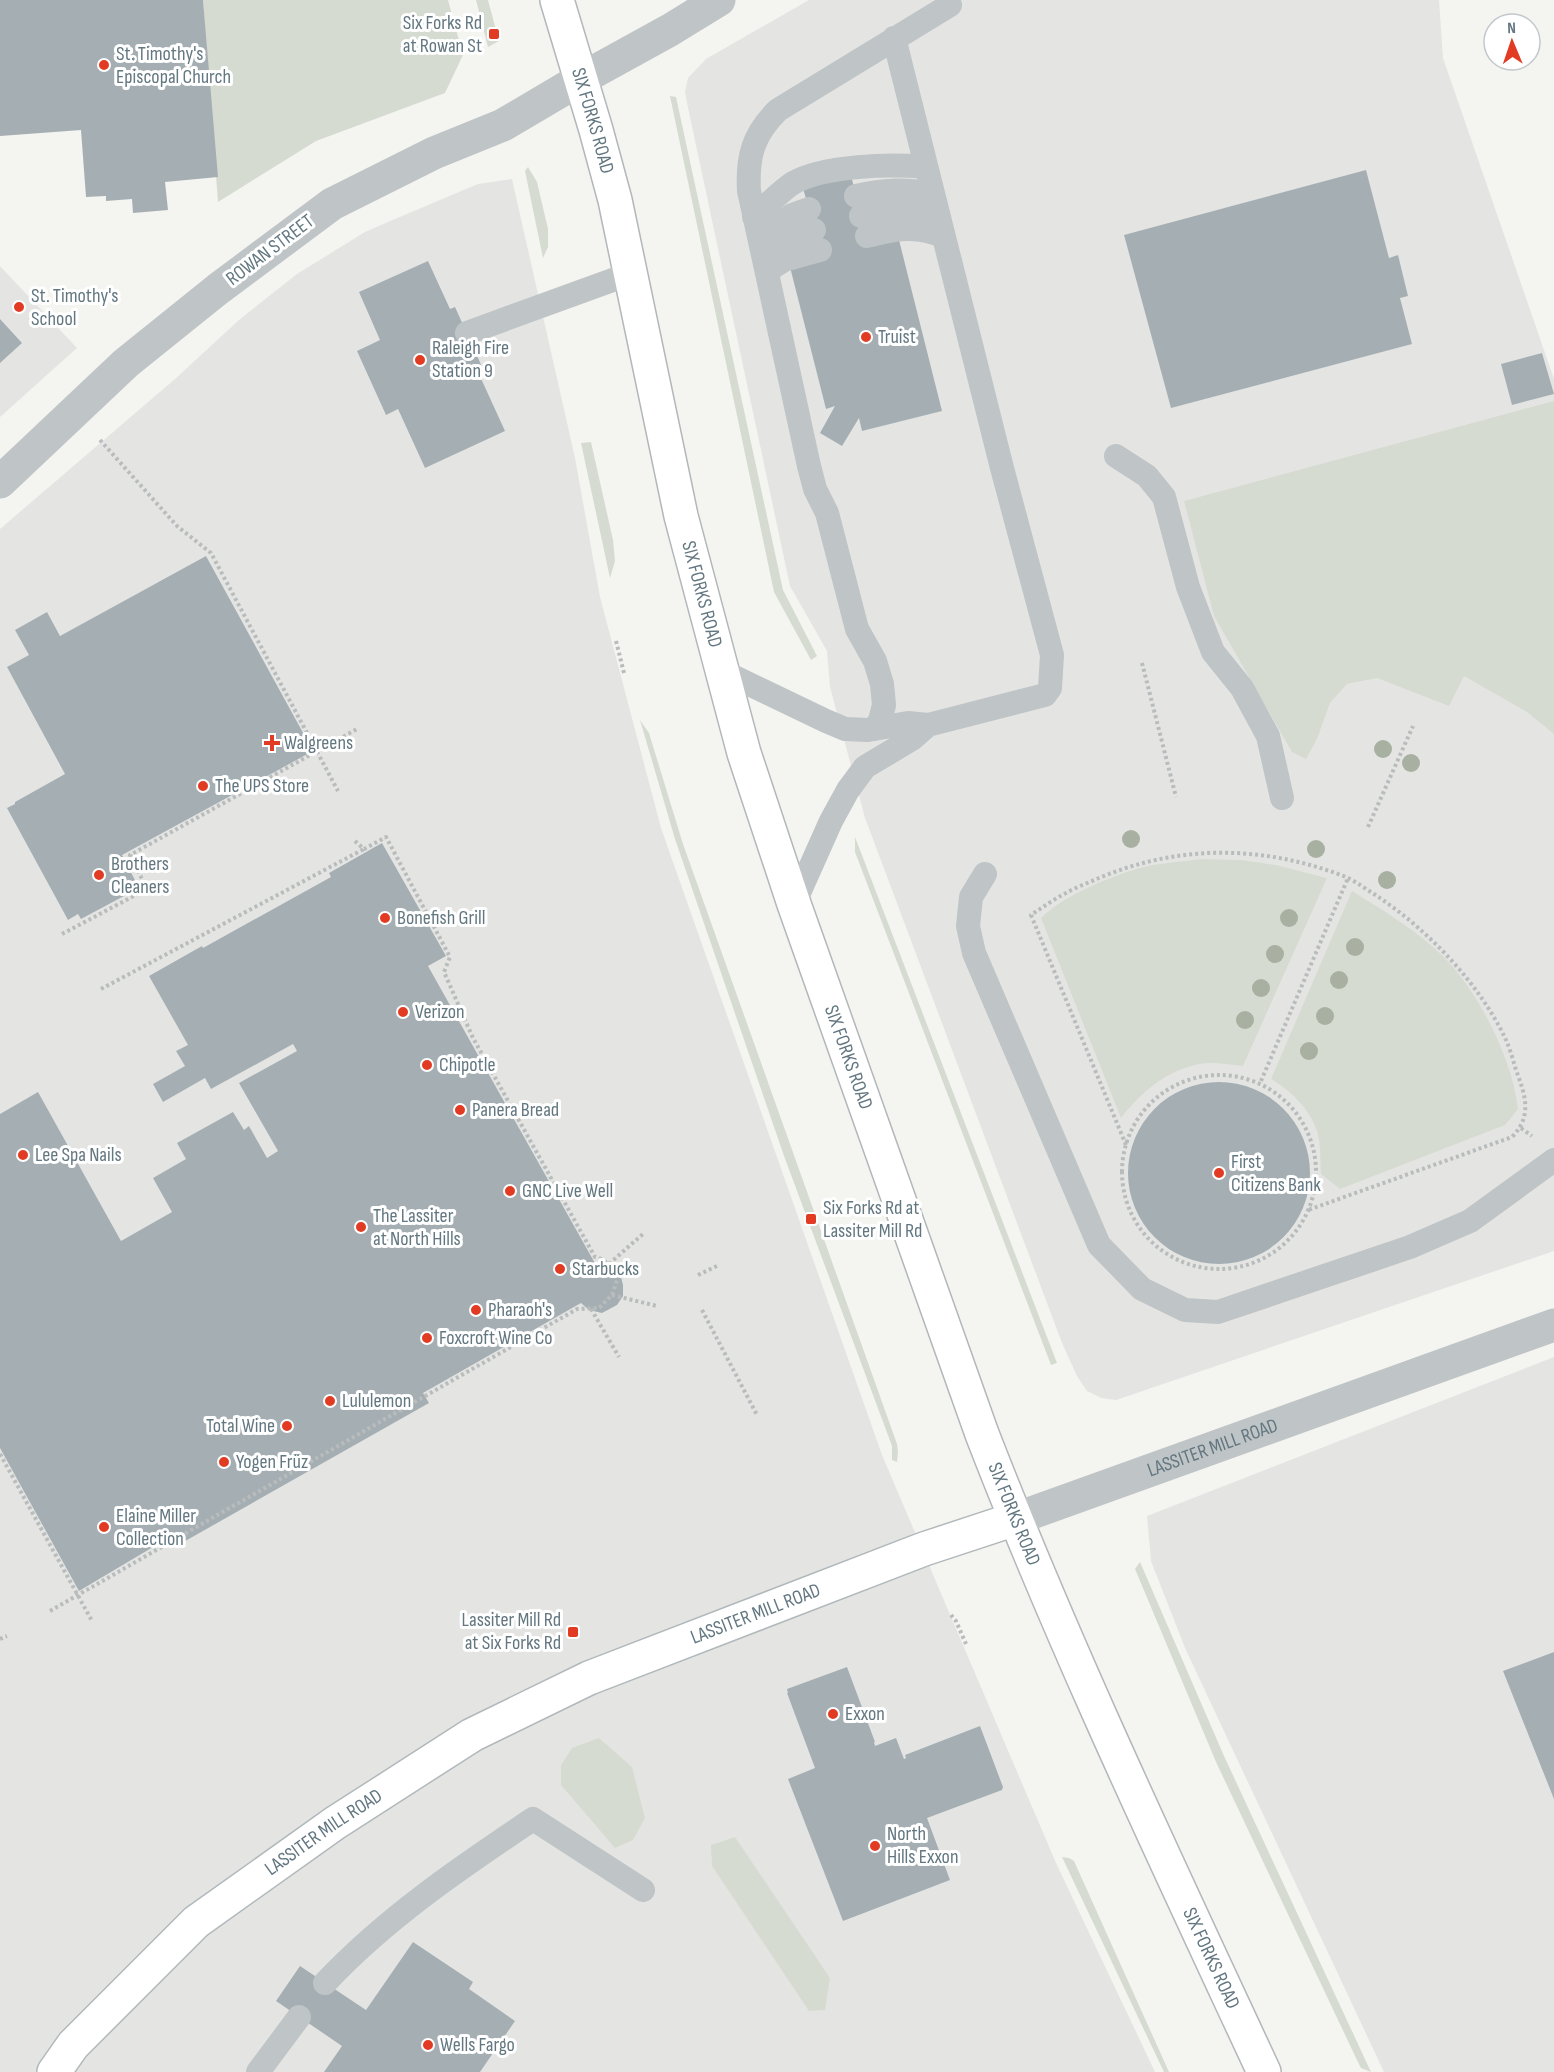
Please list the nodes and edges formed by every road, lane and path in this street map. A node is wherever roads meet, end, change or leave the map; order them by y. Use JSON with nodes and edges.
{"nodes":[{"id":1,"x":557,"y":0,"type":"edge"},
{"id":2,"x":719,"y":0,"type":"edge"},
{"id":3,"x":950,"y":5,"type":"dead end"},
{"id":4,"x":894,"y":38,"type":"junction"},
{"id":5,"x":581,"y":79,"type":"junction"},
{"id":6,"x":926,"y":167,"type":"junction"},
{"id":7,"x":935,"y":203,"type":"junction"},
{"id":8,"x":944,"y":237,"type":"junction"},
{"id":9,"x":761,"y":246,"type":"junction"},
{"id":10,"x":632,"y":273,"type":"junction"},
{"id":11,"x":467,"y":333,"type":"dead end"},
{"id":12,"x":100,"y":440,"type":"dead end"},
{"id":13,"x":1116,"y":456,"type":"dead end"},
{"id":14,"x":0,"y":482,"type":"edge"},
{"id":15,"x":616,"y":640,"type":"dead end"},
{"id":16,"x":1142,"y":663,"type":"dead end"},
{"id":17,"x":722,"y":671,"type":"junction"},
{"id":18,"x":624,"y":673,"type":"dead end"},
{"id":19,"x":928,"y":725,"type":"junction"},
{"id":20,"x":1413,"y":726,"type":"dead end"},
{"id":21,"x":357,"y":729,"type":"dead end"},
{"id":22,"x":874,"y":729,"type":"junction"},
{"id":23,"x":319,"y":751,"type":"junction"},
{"id":24,"x":338,"y":790,"type":"dead end"},
{"id":25,"x":1176,"y":797,"type":"dead end"},
{"id":26,"x":1282,"y":798,"type":"dead end"},
{"id":27,"x":1368,"y":827,"type":"dead end"},
{"id":28,"x":355,"y":842,"type":"dead end"},
{"id":29,"x":364,"y":849,"type":"junction"},
{"id":30,"x":985,"y":874,"type":"dead end"},
{"id":31,"x":1348,"y":878,"type":"junction"},
{"id":32,"x":794,"y":904,"type":"junction"},
{"id":33,"x":62,"y":934,"type":"dead end"},
{"id":34,"x":101,"y":989,"type":"dead end"},
{"id":35,"x":1261,"y":1082,"type":"junction"},
{"id":36,"x":1126,"y":1145,"type":"junction"},
{"id":37,"x":1554,"y":1160,"type":"edge"},
{"id":38,"x":1308,"y":1210,"type":"junction"},
{"id":39,"x":644,"y":1233,"type":"dead end"},
{"id":40,"x":609,"y":1264,"type":"junction"},
{"id":41,"x":719,"y":1264,"type":"dead end"},
{"id":42,"x":698,"y":1275,"type":"dead end"},
{"id":43,"x":612,"y":1295,"type":"junction"},
{"id":44,"x":657,"y":1306,"type":"dead end"},
{"id":45,"x":591,"y":1308,"type":"junction"},
{"id":46,"x":702,"y":1310,"type":"dead end"},
{"id":47,"x":1554,"y":1325,"type":"edge"},
{"id":48,"x":619,"y":1358,"type":"dead end"},
{"id":49,"x":757,"y":1415,"type":"dead end"},
{"id":50,"x":0,"y":1454,"type":"edge"},
{"id":51,"x":1015,"y":1519,"type":"junction"},
{"id":52,"x":77,"y":1595,"type":"junction"},
{"id":53,"x":50,"y":1611,"type":"dead end"},
{"id":54,"x":951,"y":1615,"type":"dead end"},
{"id":55,"x":92,"y":1621,"type":"dead end"},
{"id":56,"x":7,"y":1636,"type":"dead end"},
{"id":57,"x":0,"y":1639,"type":"edge"},
{"id":58,"x":966,"y":1644,"type":"dead end"},
{"id":59,"x":643,"y":1890,"type":"dead end"},
{"id":60,"x":325,"y":1983,"type":"dead end"},
{"id":61,"x":299,"y":2017,"type":"dead end"},
{"id":62,"x":54,"y":2072,"type":"edge"},
{"id":63,"x":258,"y":2072,"type":"edge"},
{"id":64,"x":1264,"y":2072,"type":"edge"}],
"edges":[{"from":1,"to":5,"type":"main road","name":"SIX FORKS ROAD"},
{"from":2,"to":5,"type":"street","name":"ROWAN STREET"},
{"from":3,"to":4,"type":"lane"},
{"from":4,"to":6,"type":"lane"},
{"from":4,"to":9,"type":"lane"},
{"from":5,"to":10,"type":"main road","name":"SIX FORKS ROAD"},
{"from":5,"to":14,"type":"street","name":"ROWAN STREET"},
{"from":6,"to":7,"type":"lane"},
{"from":6,"to":9,"type":"lane"},
{"from":7,"to":8,"type":"lane"},
{"from":7,"to":8,"type":"lane"},
{"from":8,"to":19,"type":"lane"},
{"from":9,"to":9,"type":"lane"},
{"from":9,"to":22,"type":"lane"},
{"from":10,"to":11,"type":"lane"},
{"from":10,"to":17,"type":"main road","name":"SIX FORKS ROAD"},
{"from":12,"to":23,"type":"path"},
{"from":13,"to":26,"type":"lane"},
{"from":15,"to":18,"type":"path"},
{"from":16,"to":25,"type":"path"},
{"from":17,"to":22,"type":"lane"},
{"from":17,"to":32,"type":"main road","name":"SIX FORKS ROAD"},
{"from":19,"to":22,"type":"lane"},
{"from":19,"to":32,"type":"lane"},
{"from":20,"to":27,"type":"path"},
{"from":21,"to":23,"type":"path"},
{"from":23,"to":24,"type":"path"},
{"from":23,"to":33,"type":"path"},
{"from":28,"to":29,"type":"path"},
{"from":29,"to":34,"type":"path"},
{"from":29,"to":40,"type":"path"},
{"from":30,"to":37,"type":"lane"},
{"from":31,"to":35,"type":"path"},
{"from":31,"to":36,"type":"path"},
{"from":31,"to":38,"type":"path"},
{"from":32,"to":51,"type":"main road","name":"SIX FORKS ROAD"},
{"from":35,"to":36,"type":"path"},
{"from":35,"to":38,"type":"path"},
{"from":36,"to":38,"type":"path"},
{"from":39,"to":40,"type":"path"},
{"from":40,"to":43,"type":"path"},
{"from":41,"to":42,"type":"path"},
{"from":43,"to":44,"type":"path"},
{"from":43,"to":45,"type":"path"},
{"from":45,"to":48,"type":"path"},
{"from":45,"to":52,"type":"path"},
{"from":46,"to":49,"type":"path"},
{"from":47,"to":51,"type":"street","name":"LASSITER MILL ROAD"},
{"from":50,"to":52,"type":"path"},
{"from":51,"to":62,"type":"main road","name":"LASSITER MILL ROAD"},
{"from":51,"to":64,"type":"main road","name":"SIX FORKS ROAD"},
{"from":52,"to":53,"type":"path"},
{"from":52,"to":55,"type":"path"},
{"from":54,"to":58,"type":"path"},
{"from":56,"to":57,"type":"path"},
{"from":59,"to":60,"type":"lane"},
{"from":61,"to":63,"type":"lane"}]}
